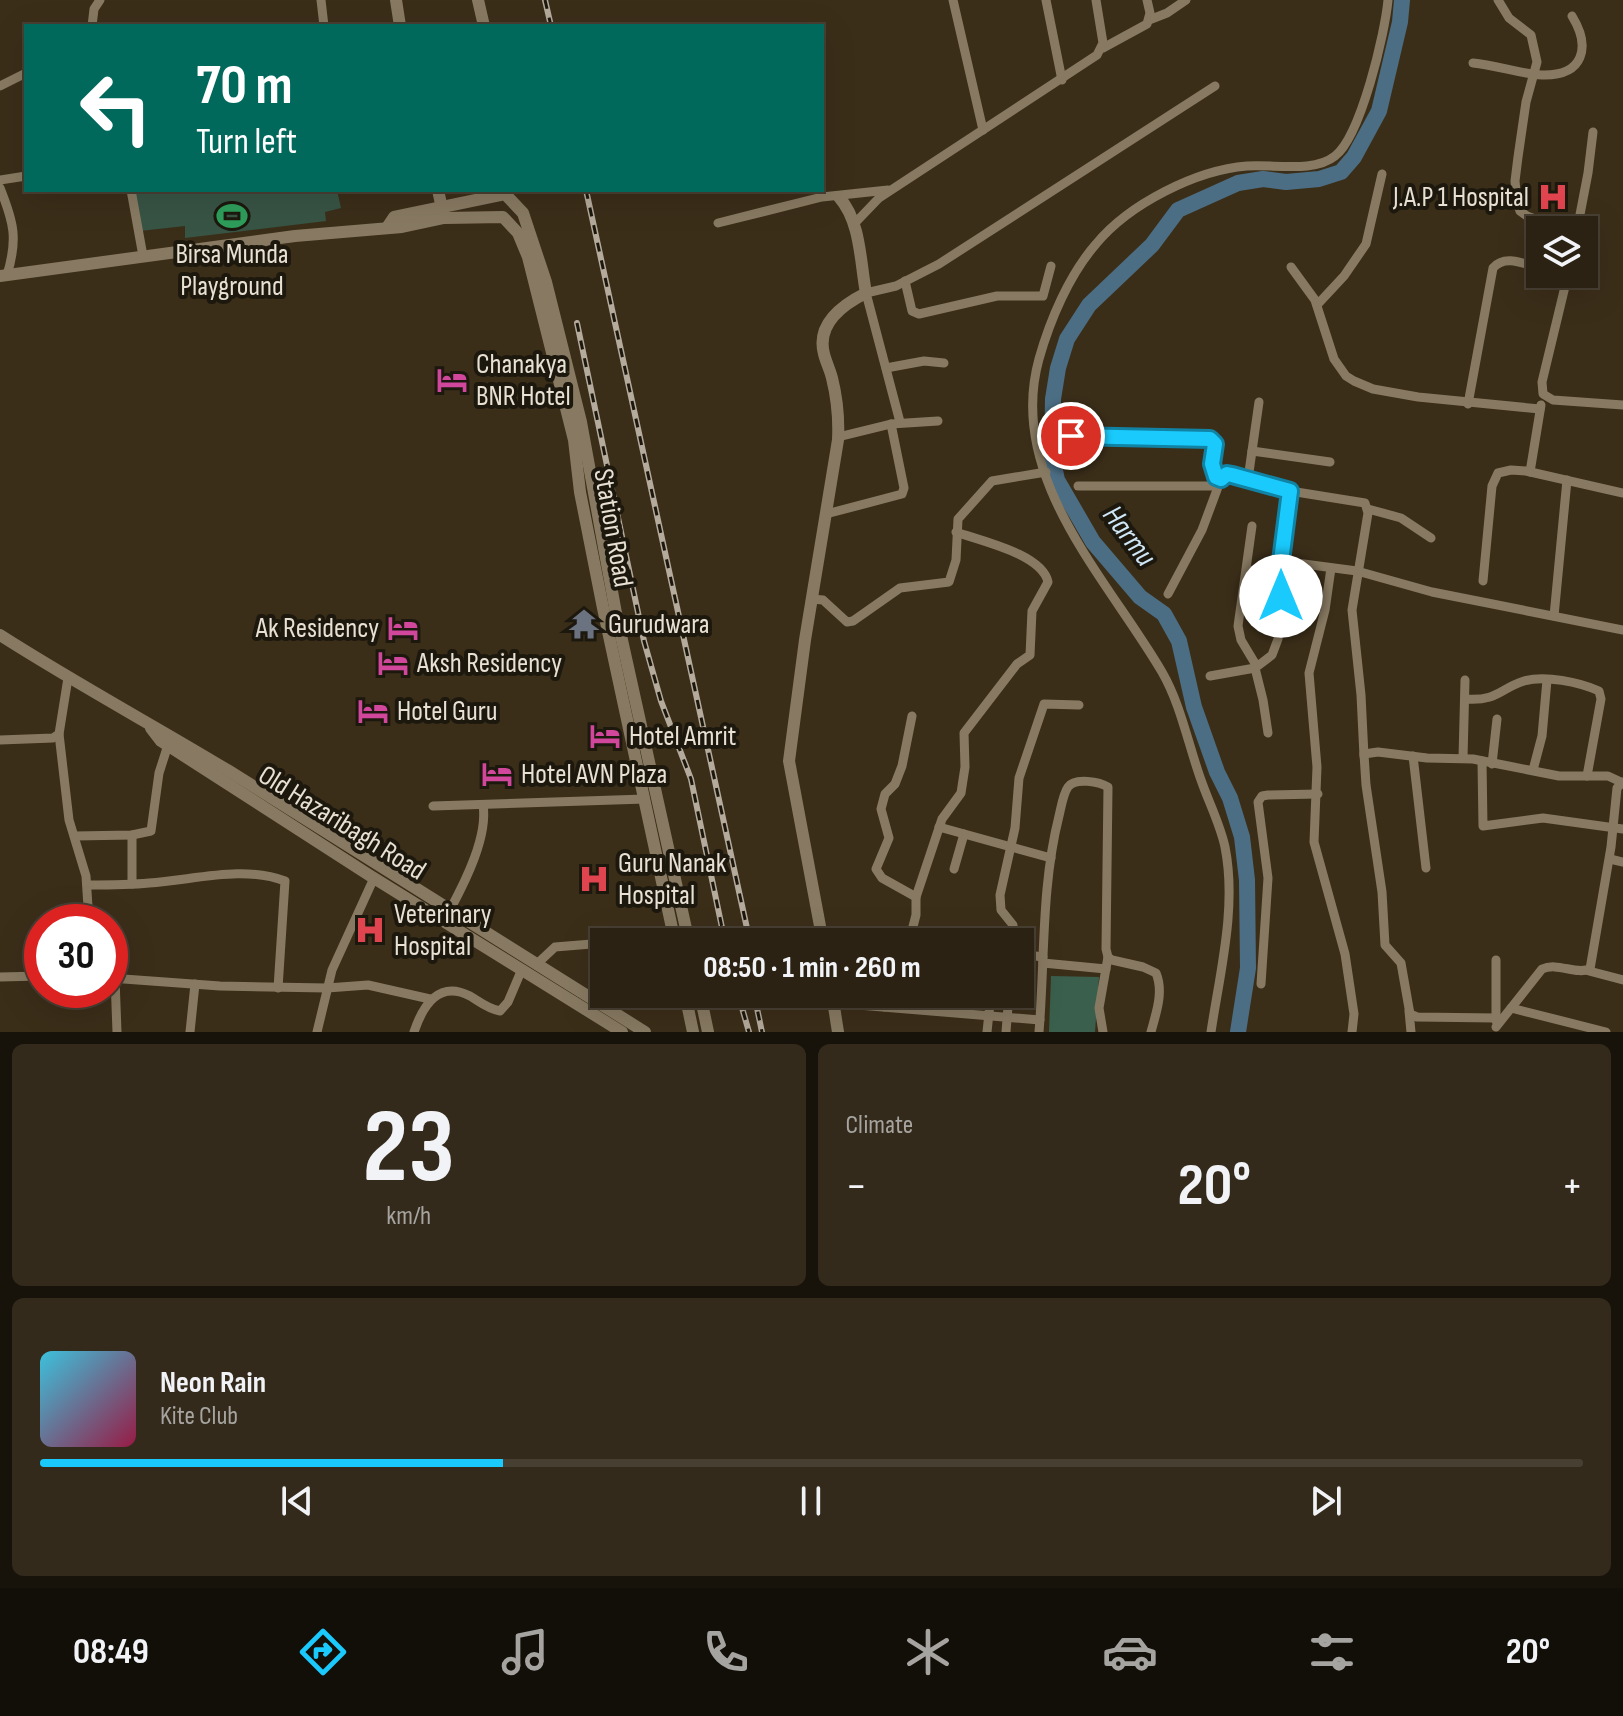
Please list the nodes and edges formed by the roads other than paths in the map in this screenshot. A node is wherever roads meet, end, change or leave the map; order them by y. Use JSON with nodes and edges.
{"nodes":[{"id":1,"x":100,"y":0,"type":"edge"},
{"id":2,"x":321,"y":0,"type":"edge"},
{"id":3,"x":396,"y":0,"type":"edge"},
{"id":4,"x":478,"y":0,"type":"edge"},
{"id":5,"x":953,"y":0,"type":"edge"},
{"id":6,"x":1046,"y":0,"type":"edge"},
{"id":7,"x":1096,"y":0,"type":"edge"},
{"id":8,"x":1147,"y":0,"type":"edge"},
{"id":9,"x":1186,"y":0,"type":"edge"},
{"id":10,"x":1388,"y":0,"type":"edge"},
{"id":11,"x":1498,"y":0,"type":"edge"},
{"id":12,"x":1572,"y":16,"type":"dead end"},
{"id":13,"x":1149,"y":20,"type":"junction"},
{"id":14,"x":92,"y":24,"type":"edge"},
{"id":15,"x":324,"y":24,"type":"edge"},
{"id":16,"x":400,"y":24,"type":"edge"},
{"id":17,"x":484,"y":24,"type":"edge"},
{"id":18,"x":1103,"y":48,"type":"junction"},
{"id":19,"x":1473,"y":63,"type":"dead end"},
{"id":20,"x":24,"y":74,"type":"edge"},
{"id":21,"x":1533,"y":74,"type":"junction"},
{"id":22,"x":1062,"y":80,"type":"junction"},
{"id":23,"x":0,"y":86,"type":"edge"},
{"id":24,"x":1215,"y":86,"type":"dead end"},
{"id":25,"x":983,"y":130,"type":"junction"},
{"id":26,"x":1593,"y":132,"type":"dead end"},
{"id":27,"x":1382,"y":174,"type":"dead end"},
{"id":28,"x":24,"y":176,"type":"edge"},
{"id":29,"x":0,"y":180,"type":"edge"},
{"id":30,"x":0,"y":188,"type":"edge"},
{"id":31,"x":892,"y":189,"type":"junction"},
{"id":32,"x":131,"y":192,"type":"edge"},
{"id":33,"x":438,"y":192,"type":"edge"},
{"id":34,"x":505,"y":192,"type":"edge"},
{"id":35,"x":839,"y":197,"type":"junction"},
{"id":36,"x":442,"y":212,"type":"junction"},
{"id":37,"x":1527,"y":216,"type":"edge"},
{"id":38,"x":1580,"y":216,"type":"edge"},
{"id":39,"x":503,"y":217,"type":"junction"},
{"id":40,"x":718,"y":223,"type":"dead end"},
{"id":41,"x":855,"y":223,"type":"junction"},
{"id":42,"x":143,"y":256,"type":"junction"},
{"id":43,"x":1526,"y":265,"type":"edge"},
{"id":44,"x":1051,"y":266,"type":"dead end"},
{"id":45,"x":1291,"y":267,"type":"dead end"},
{"id":46,"x":3,"y":276,"type":"edge"},
{"id":47,"x":905,"y":281,"type":"junction"},
{"id":48,"x":1563,"y":288,"type":"edge"},
{"id":49,"x":866,"y":293,"type":"junction"},
{"id":50,"x":1317,"y":305,"type":"junction"},
{"id":51,"x":944,"y":363,"type":"dead end"},
{"id":52,"x":886,"y":368,"type":"junction"},
{"id":53,"x":1543,"y":394,"type":"junction"},
{"id":54,"x":1259,"y":402,"type":"dead end"},
{"id":55,"x":1468,"y":404,"type":"junction"},
{"id":56,"x":1623,"y":405,"type":"edge"},
{"id":57,"x":1540,"y":409,"type":"junction"},
{"id":58,"x":938,"y":421,"type":"dead end"},
{"id":59,"x":896,"y":423,"type":"junction"},
{"id":60,"x":1071,"y":436,"type":"dead end"},
{"id":61,"x":838,"y":437,"type":"junction"},
{"id":62,"x":1252,"y":451,"type":"junction"},
{"id":63,"x":1330,"y":462,"type":"dead end"},
{"id":64,"x":1046,"y":472,"type":"junction"},
{"id":65,"x":1530,"y":472,"type":"junction"},
{"id":66,"x":1248,"y":479,"type":"junction"},
{"id":67,"x":1567,"y":480,"type":"junction"},
{"id":68,"x":1220,"y":483,"type":"junction"},
{"id":69,"x":1078,"y":486,"type":"dead end"},
{"id":70,"x":1290,"y":491,"type":"junction"},
{"id":71,"x":1623,"y":493,"type":"edge"},
{"id":72,"x":1368,"y":509,"type":"junction"},
{"id":73,"x":826,"y":514,"type":"junction"},
{"id":74,"x":1252,"y":526,"type":"dead end"},
{"id":75,"x":956,"y":532,"type":"junction"},
{"id":76,"x":1431,"y":538,"type":"dead end"},
{"id":77,"x":1281,"y":561,"type":"junction"},
{"id":78,"x":1331,"y":568,"type":"junction"},
{"id":79,"x":1357,"y":571,"type":"junction"},
{"id":80,"x":1483,"y":581,"type":"dead end"},
{"id":81,"x":1168,"y":594,"type":"dead end"},
{"id":82,"x":812,"y":599,"type":"junction"},
{"id":83,"x":1554,"y":616,"type":"junction"},
{"id":84,"x":1623,"y":630,"type":"edge"},
{"id":85,"x":0,"y":635,"type":"edge"},
{"id":86,"x":1255,"y":667,"type":"junction"},
{"id":87,"x":1210,"y":676,"type":"dead end"},
{"id":88,"x":68,"y":678,"type":"junction"},
{"id":89,"x":1465,"y":680,"type":"dead end"},
{"id":90,"x":1547,"y":680,"type":"junction"},
{"id":91,"x":1466,"y":699,"type":"junction"},
{"id":92,"x":1079,"y":705,"type":"dead end"},
{"id":93,"x":912,"y":716,"type":"dead end"},
{"id":94,"x":1497,"y":719,"type":"dead end"},
{"id":95,"x":149,"y":725,"type":"junction"},
{"id":96,"x":1268,"y":733,"type":"dead end"},
{"id":97,"x":59,"y":734,"type":"junction"},
{"id":98,"x":0,"y":740,"type":"edge"},
{"id":99,"x":168,"y":745,"type":"junction"},
{"id":100,"x":1364,"y":756,"type":"junction"},
{"id":101,"x":1413,"y":756,"type":"junction"},
{"id":102,"x":1463,"y":758,"type":"junction"},
{"id":103,"x":1487,"y":762,"type":"junction"},
{"id":104,"x":1533,"y":770,"type":"junction"},
{"id":105,"x":1587,"y":776,"type":"junction"},
{"id":106,"x":1622,"y":782,"type":"edge"},
{"id":107,"x":1318,"y":794,"type":"junction"},
{"id":108,"x":645,"y":799,"type":"junction"},
{"id":109,"x":483,"y":805,"type":"junction"},
{"id":110,"x":433,"y":806,"type":"dead end"},
{"id":111,"x":939,"y":827,"type":"junction"},
{"id":112,"x":1618,"y":830,"type":"edge"},
{"id":113,"x":964,"y":834,"type":"junction"},
{"id":114,"x":132,"y":835,"type":"junction"},
{"id":115,"x":75,"y":836,"type":"junction"},
{"id":116,"x":1011,"y":846,"type":"junction"},
{"id":117,"x":1051,"y":858,"type":"junction"},
{"id":118,"x":1610,"y":859,"type":"junction"},
{"id":119,"x":1623,"y":862,"type":"edge"},
{"id":120,"x":1426,"y":868,"type":"dead end"},
{"id":121,"x":954,"y":869,"type":"dead end"},
{"id":122,"x":374,"y":878,"type":"junction"},
{"id":123,"x":132,"y":884,"type":"junction"},
{"id":124,"x":87,"y":885,"type":"junction"},
{"id":125,"x":916,"y":897,"type":"junction"},
{"id":126,"x":88,"y":904,"type":"edge"},
{"id":127,"x":451,"y":908,"type":"junction"},
{"id":128,"x":672,"y":928,"type":"edge"},
{"id":129,"x":686,"y":928,"type":"edge"},
{"id":130,"x":820,"y":928,"type":"edge"},
{"id":131,"x":913,"y":928,"type":"edge"},
{"id":132,"x":1013,"y":928,"type":"edge"},
{"id":133,"x":590,"y":944,"type":"edge"},
{"id":134,"x":1108,"y":957,"type":"junction"},
{"id":135,"x":1034,"y":958,"type":"edge"},
{"id":136,"x":1043,"y":960,"type":"junction"},
{"id":137,"x":1496,"y":960,"type":"dead end"},
{"id":138,"x":539,"y":962,"type":"junction"},
{"id":139,"x":522,"y":969,"type":"junction"},
{"id":140,"x":1106,"y":969,"type":"junction"},
{"id":141,"x":1589,"y":971,"type":"junction"},
{"id":142,"x":24,"y":976,"type":"edge"},
{"id":143,"x":0,"y":977,"type":"edge"},
{"id":144,"x":128,"y":979,"type":"edge"},
{"id":145,"x":1623,"y":980,"type":"edge"},
{"id":146,"x":195,"y":984,"type":"junction"},
{"id":147,"x":1261,"y":984,"type":"dead end"},
{"id":148,"x":278,"y":988,"type":"junction"},
{"id":149,"x":327,"y":988,"type":"junction"},
{"id":150,"x":430,"y":999,"type":"junction"},
{"id":151,"x":115,"y":1008,"type":"edge"},
{"id":152,"x":688,"y":1008,"type":"edge"},
{"id":153,"x":703,"y":1008,"type":"edge"},
{"id":154,"x":834,"y":1008,"type":"edge"},
{"id":155,"x":898,"y":1008,"type":"edge"},
{"id":156,"x":989,"y":1008,"type":"edge"},
{"id":157,"x":1008,"y":1008,"type":"edge"},
{"id":158,"x":1511,"y":1008,"type":"junction"},
{"id":159,"x":1409,"y":1011,"type":"junction"},
{"id":160,"x":988,"y":1015,"type":"junction"},
{"id":161,"x":1007,"y":1017,"type":"junction"},
{"id":162,"x":1040,"y":1020,"type":"junction"},
{"id":163,"x":1496,"y":1025,"type":"edge"},
{"id":164,"x":611,"y":1030,"type":"edge"},
{"id":165,"x":117,"y":1032,"type":"edge"},
{"id":166,"x":190,"y":1032,"type":"edge"},
{"id":167,"x":317,"y":1032,"type":"edge"},
{"id":168,"x":414,"y":1032,"type":"edge"},
{"id":169,"x":630,"y":1032,"type":"edge"},
{"id":170,"x":645,"y":1032,"type":"edge"},
{"id":171,"x":652,"y":1032,"type":"edge"},
{"id":172,"x":693,"y":1032,"type":"edge"},
{"id":173,"x":708,"y":1032,"type":"edge"},
{"id":174,"x":838,"y":1032,"type":"edge"},
{"id":175,"x":987,"y":1032,"type":"edge"},
{"id":176,"x":1006,"y":1032,"type":"edge"},
{"id":177,"x":1039,"y":1032,"type":"edge"},
{"id":178,"x":1103,"y":1032,"type":"edge"},
{"id":179,"x":1151,"y":1032,"type":"edge"},
{"id":180,"x":1211,"y":1032,"type":"edge"},
{"id":181,"x":1352,"y":1032,"type":"edge"},
{"id":182,"x":1411,"y":1032,"type":"edge"},
{"id":183,"x":1606,"y":1032,"type":"edge"}],
"edges":[{"from":1,"to":14,"type":"street"},
{"from":2,"to":15,"type":"street"},
{"from":3,"to":16,"type":"street"},
{"from":4,"to":17,"type":"street"},
{"from":5,"to":25,"type":"street"},
{"from":6,"to":22,"type":"street"},
{"from":7,"to":18,"type":"street"},
{"from":8,"to":13,"type":"street"},
{"from":9,"to":13,"type":"street"},
{"from":10,"to":64,"type":"street"},
{"from":11,"to":21,"type":"street"},
{"from":12,"to":21,"type":"street"},
{"from":13,"to":18,"type":"street"},
{"from":18,"to":22,"type":"street"},
{"from":19,"to":21,"type":"street"},
{"from":20,"to":23,"type":"street"},
{"from":21,"to":37,"type":"street"},
{"from":22,"to":25,"type":"street"},
{"from":24,"to":47,"type":"street"},
{"from":25,"to":31,"type":"street"},
{"from":26,"to":38,"type":"street"},
{"from":27,"to":50,"type":"street"},
{"from":28,"to":29,"type":"street"},
{"from":30,"to":46,"type":"street"},
{"from":31,"to":35,"type":"street"},
{"from":31,"to":41,"type":"street"},
{"from":32,"to":42,"type":"street"},
{"from":33,"to":36,"type":"street"},
{"from":34,"to":36,"type":"street"},
{"from":34,"to":39,"type":"street"},
{"from":34,"to":129,"type":"street"},
{"from":35,"to":40,"type":"street"},
{"from":35,"to":41,"type":"street"},
{"from":36,"to":39,"type":"street"},
{"from":36,"to":42,"type":"street"},
{"from":39,"to":108,"type":"street","name":"Station Road"},
{"from":41,"to":49,"type":"street"},
{"from":42,"to":46,"type":"street"},
{"from":43,"to":55,"type":"street"},
{"from":44,"to":47,"type":"street"},
{"from":45,"to":50,"type":"street"},
{"from":47,"to":49,"type":"street"},
{"from":48,"to":53,"type":"street"},
{"from":49,"to":52,"type":"street"},
{"from":49,"to":61,"type":"street"},
{"from":50,"to":55,"type":"street"},
{"from":51,"to":52,"type":"street"},
{"from":52,"to":59,"type":"street"},
{"from":53,"to":56,"type":"street"},
{"from":53,"to":57,"type":"street"},
{"from":54,"to":62,"type":"street"},
{"from":55,"to":57,"type":"street"},
{"from":57,"to":65,"type":"street"},
{"from":58,"to":59,"type":"street"},
{"from":59,"to":61,"type":"street"},
{"from":59,"to":73,"type":"street"},
{"from":60,"to":68,"type":"street"},
{"from":61,"to":73,"type":"street"},
{"from":62,"to":63,"type":"street"},
{"from":62,"to":66,"type":"street"},
{"from":64,"to":75,"type":"street"},
{"from":64,"to":180,"type":"street"},
{"from":65,"to":67,"type":"street"},
{"from":65,"to":80,"type":"street"},
{"from":66,"to":68,"type":"street"},
{"from":66,"to":70,"type":"street"},
{"from":67,"to":71,"type":"street"},
{"from":67,"to":83,"type":"street"},
{"from":68,"to":69,"type":"street"},
{"from":68,"to":81,"type":"street"},
{"from":70,"to":72,"type":"street"},
{"from":70,"to":77,"type":"street"},
{"from":72,"to":76,"type":"street"},
{"from":72,"to":79,"type":"street"},
{"from":73,"to":82,"type":"street"},
{"from":74,"to":86,"type":"street"},
{"from":75,"to":82,"type":"street"},
{"from":75,"to":111,"type":"street"},
{"from":77,"to":78,"type":"street"},
{"from":77,"to":86,"type":"street"},
{"from":78,"to":79,"type":"street"},
{"from":78,"to":107,"type":"street"},
{"from":79,"to":83,"type":"street"},
{"from":79,"to":100,"type":"street"},
{"from":82,"to":130,"type":"street"},
{"from":83,"to":84,"type":"street"},
{"from":85,"to":88,"type":"street"},
{"from":86,"to":87,"type":"street"},
{"from":86,"to":96,"type":"street"},
{"from":88,"to":95,"type":"street"},
{"from":88,"to":97,"type":"street"},
{"from":89,"to":91,"type":"street"},
{"from":90,"to":91,"type":"street"},
{"from":90,"to":104,"type":"street"},
{"from":90,"to":105,"type":"street"},
{"from":91,"to":102,"type":"street"},
{"from":92,"to":116,"type":"street"},
{"from":93,"to":125,"type":"street"},
{"from":94,"to":103,"type":"street"},
{"from":95,"to":99,"type":"street"},
{"from":95,"to":127,"type":"street"},
{"from":95,"to":169,"type":"street","name":"Old Hazaribagh Road"},
{"from":95,"to":170,"type":"street"},
{"from":97,"to":98,"type":"street"},
{"from":97,"to":115,"type":"street"},
{"from":99,"to":114,"type":"street"},
{"from":99,"to":122,"type":"street"},
{"from":100,"to":101,"type":"street"},
{"from":100,"to":159,"type":"street"},
{"from":101,"to":102,"type":"street"},
{"from":101,"to":120,"type":"street"},
{"from":102,"to":103,"type":"street"},
{"from":103,"to":104,"type":"street"},
{"from":103,"to":112,"type":"street"},
{"from":104,"to":105,"type":"street"},
{"from":105,"to":106,"type":"street"},
{"from":106,"to":112,"type":"street"},
{"from":107,"to":147,"type":"street"},
{"from":107,"to":181,"type":"street"},
{"from":108,"to":109,"type":"street"},
{"from":108,"to":128,"type":"street","name":"Station Road"},
{"from":109,"to":110,"type":"street"},
{"from":109,"to":127,"type":"street"},
{"from":111,"to":113,"type":"street"},
{"from":111,"to":125,"type":"street"},
{"from":112,"to":118,"type":"street"},
{"from":113,"to":116,"type":"street"},
{"from":113,"to":121,"type":"street"},
{"from":114,"to":115,"type":"street"},
{"from":114,"to":123,"type":"street"},
{"from":115,"to":124,"type":"street"},
{"from":116,"to":117,"type":"street"},
{"from":116,"to":132,"type":"street"},
{"from":117,"to":134,"type":"street"},
{"from":117,"to":136,"type":"street"},
{"from":118,"to":119,"type":"street"},
{"from":118,"to":141,"type":"street"},
{"from":122,"to":139,"type":"street"},
{"from":122,"to":149,"type":"street"},
{"from":123,"to":124,"type":"street"},
{"from":123,"to":148,"type":"street"},
{"from":124,"to":126,"type":"street"},
{"from":125,"to":131,"type":"street"},
{"from":127,"to":138,"type":"street"},
{"from":133,"to":138,"type":"street"},
{"from":134,"to":140,"type":"street"},
{"from":134,"to":179,"type":"street"},
{"from":135,"to":136,"type":"street"},
{"from":136,"to":140,"type":"street"},
{"from":136,"to":162,"type":"street"},
{"from":137,"to":163,"type":"street"},
{"from":138,"to":171,"type":"street"},
{"from":139,"to":150,"type":"street"},
{"from":139,"to":164,"type":"street"},
{"from":140,"to":178,"type":"street"},
{"from":141,"to":145,"type":"street"},
{"from":141,"to":158,"type":"street"},
{"from":142,"to":143,"type":"street"},
{"from":144,"to":146,"type":"street"},
{"from":146,"to":148,"type":"street"},
{"from":146,"to":166,"type":"street"},
{"from":148,"to":149,"type":"street"},
{"from":149,"to":150,"type":"street"},
{"from":149,"to":167,"type":"street"},
{"from":150,"to":168,"type":"street"},
{"from":151,"to":165,"type":"street"},
{"from":152,"to":172,"type":"street"},
{"from":153,"to":173,"type":"street"},
{"from":154,"to":174,"type":"street"},
{"from":155,"to":160,"type":"street"},
{"from":156,"to":160,"type":"street"},
{"from":157,"to":161,"type":"street"},
{"from":158,"to":163,"type":"street"},
{"from":158,"to":183,"type":"street"},
{"from":159,"to":163,"type":"street"},
{"from":159,"to":182,"type":"street"},
{"from":160,"to":161,"type":"street"},
{"from":160,"to":175,"type":"street"},
{"from":161,"to":162,"type":"street"},
{"from":161,"to":176,"type":"street"},
{"from":162,"to":177,"type":"street"}]}
